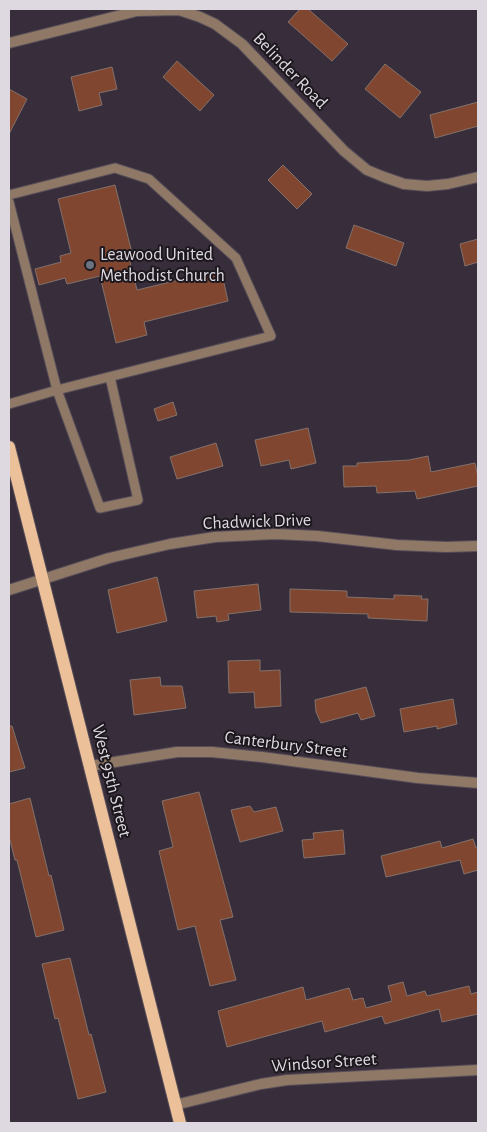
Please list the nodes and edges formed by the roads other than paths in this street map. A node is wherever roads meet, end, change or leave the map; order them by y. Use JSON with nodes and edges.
{"nodes":[{"id":1,"x":9,"y":43,"type":"edge"},
{"id":2,"x":478,"y":177,"type":"edge"},
{"id":3,"x":9,"y":195,"type":"edge"},
{"id":4,"x":9,"y":202,"type":"edge"},
{"id":5,"x":110,"y":378,"type":"junction"},
{"id":6,"x":57,"y":390,"type":"junction"},
{"id":7,"x":9,"y":404,"type":"edge"},
{"id":8,"x":9,"y":447,"type":"edge"},
{"id":9,"x":478,"y":546,"type":"edge"},
{"id":10,"x":42,"y":580,"type":"junction"},
{"id":11,"x":9,"y":590,"type":"edge"},
{"id":12,"x":90,"y":766,"type":"junction"},
{"id":13,"x":478,"y":783,"type":"edge"},
{"id":14,"x":478,"y":1070,"type":"edge"},
{"id":15,"x":175,"y":1105,"type":"junction"},
{"id":16,"x":180,"y":1123,"type":"edge"}],
"edges":[{"from":1,"to":2,"type":"street","name":"Belinder Road"},
{"from":3,"to":5,"type":"lane"},
{"from":4,"to":6,"type":"lane"},
{"from":5,"to":6,"type":"lane"},
{"from":5,"to":6,"type":"lane"},
{"from":6,"to":7,"type":"lane"},
{"from":8,"to":10,"type":"main road","name":"West 95th Street"},
{"from":9,"to":10,"type":"street","name":"Chadwick Drive"},
{"from":10,"to":11,"type":"street","name":"Chadwick Drive"},
{"from":10,"to":12,"type":"main road","name":"West 95th Street"},
{"from":12,"to":13,"type":"street","name":"Canterbury Street"},
{"from":12,"to":15,"type":"main road","name":"West 95th Street"},
{"from":14,"to":15,"type":"street","name":"Windsor Street"},
{"from":15,"to":16,"type":"main road","name":"West 95th Street"}]}
